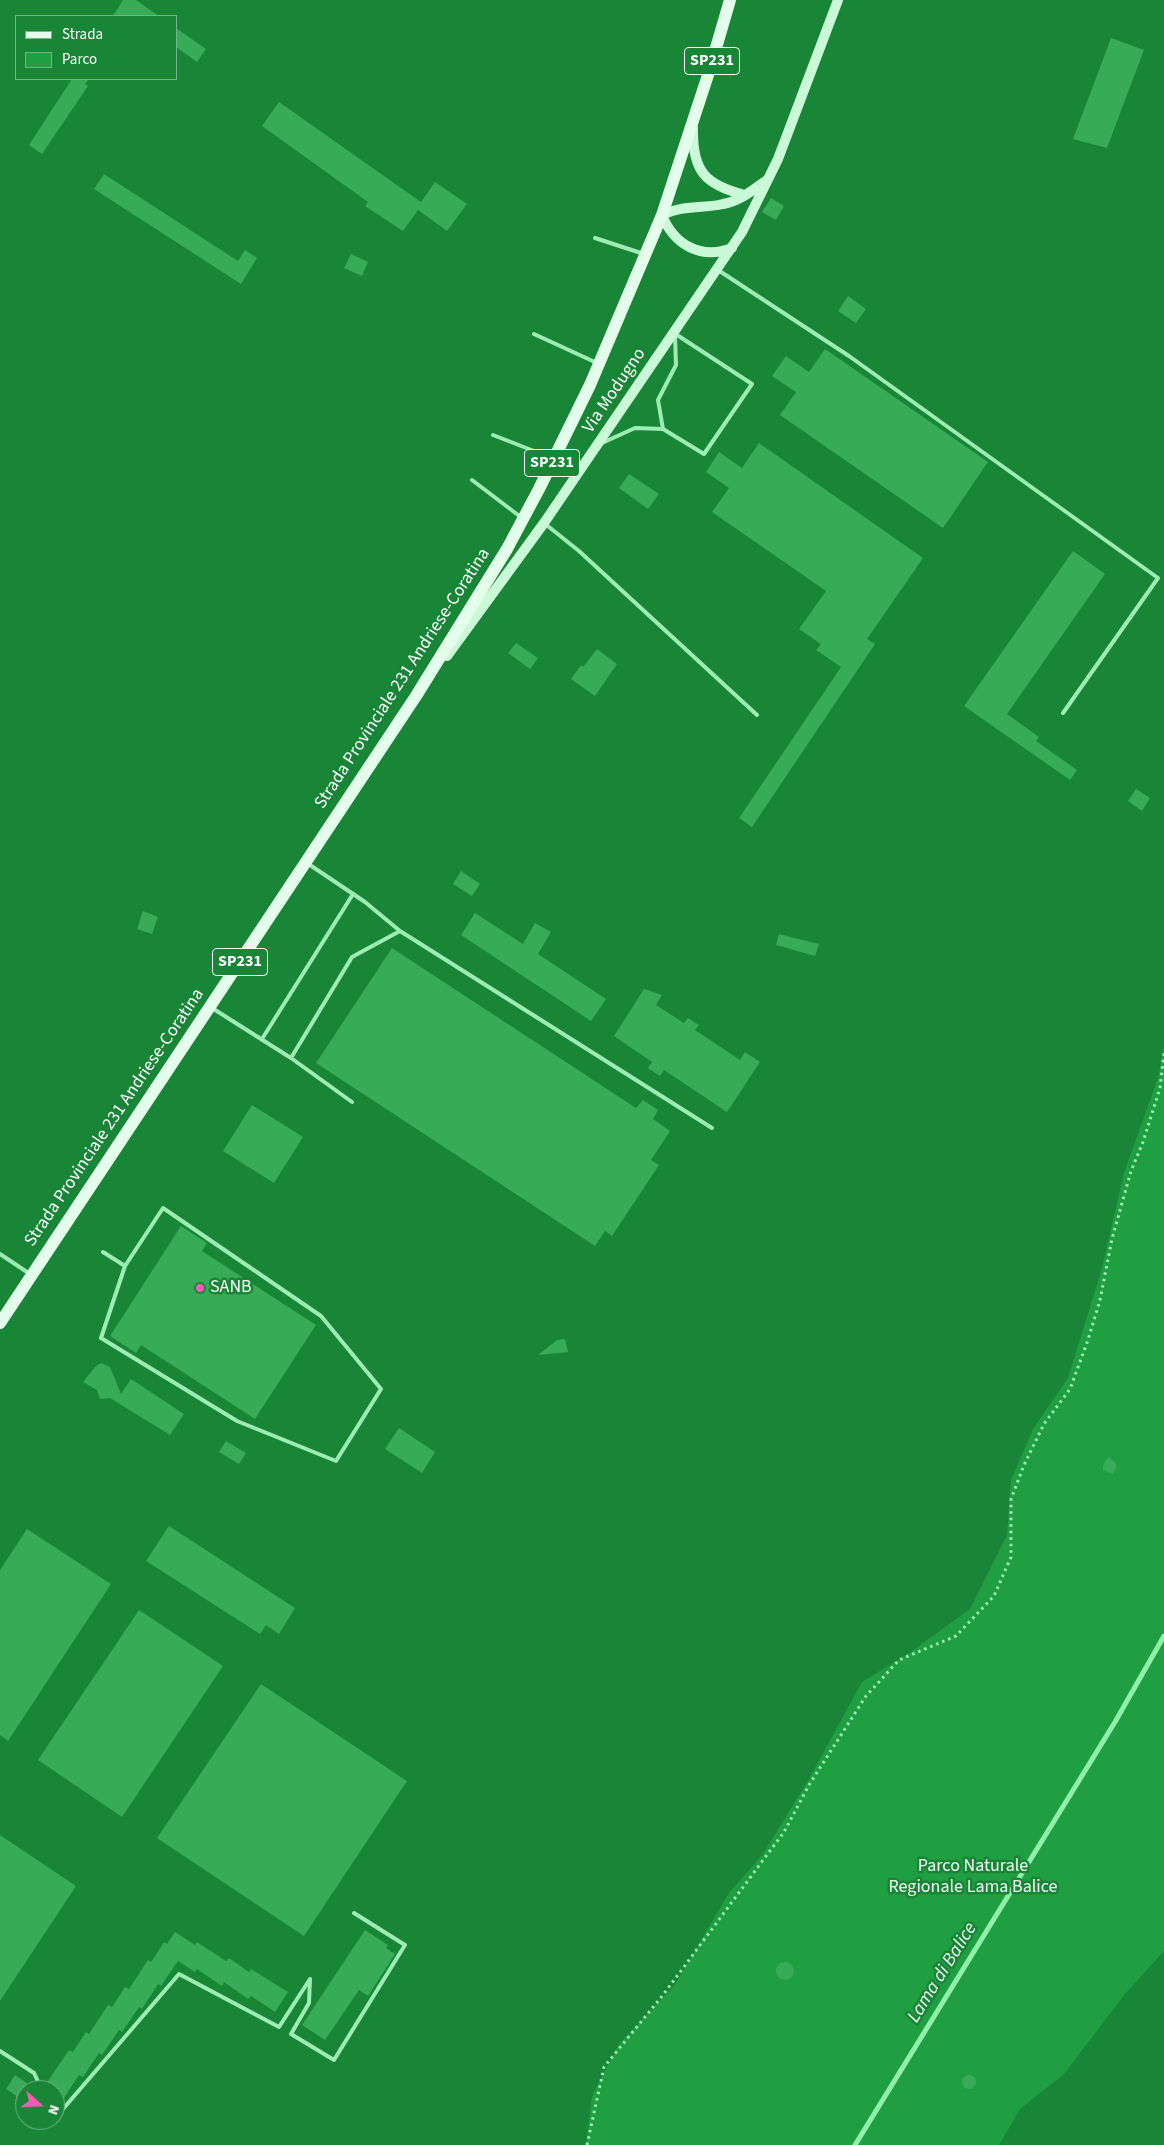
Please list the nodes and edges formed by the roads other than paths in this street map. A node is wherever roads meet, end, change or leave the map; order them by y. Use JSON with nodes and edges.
{"nodes":[{"id":1,"x":730,"y":0,"type":"edge"},
{"id":2,"x":838,"y":0,"type":"edge"},
{"id":3,"x":693,"y":121,"type":"junction"},
{"id":4,"x":768,"y":180,"type":"junction"},
{"id":5,"x":745,"y":195,"type":"junction"},
{"id":6,"x":662,"y":215,"type":"junction"},
{"id":7,"x":595,"y":238,"type":"dead end"},
{"id":8,"x":732,"y":248,"type":"junction"},
{"id":9,"x":646,"y":255,"type":"junction"},
{"id":10,"x":718,"y":270,"type":"junction"},
{"id":11,"x":674,"y":332,"type":"junction"},
{"id":12,"x":534,"y":334,"type":"dead end"},
{"id":13,"x":599,"y":364,"type":"junction"},
{"id":14,"x":663,"y":429,"type":"junction"},
{"id":15,"x":493,"y":435,"type":"dead end"},
{"id":16,"x":598,"y":445,"type":"junction"},
{"id":17,"x":554,"y":459,"type":"junction"},
{"id":18,"x":472,"y":480,"type":"dead end"},
{"id":19,"x":523,"y":519,"type":"junction"},
{"id":20,"x":544,"y":523,"type":"junction"},
{"id":21,"x":416,"y":696,"type":"junction"},
{"id":22,"x":1063,"y":713,"type":"dead end"},
{"id":23,"x":757,"y":715,"type":"dead end"},
{"id":24,"x":306,"y":862,"type":"junction"},
{"id":25,"x":353,"y":894,"type":"junction"},
{"id":26,"x":400,"y":931,"type":"junction"},
{"id":27,"x":210,"y":1007,"type":"junction"},
{"id":28,"x":262,"y":1039,"type":"junction"},
{"id":29,"x":291,"y":1058,"type":"junction"},
{"id":30,"x":352,"y":1102,"type":"dead end"},
{"id":31,"x":712,"y":1128,"type":"dead end"},
{"id":32,"x":104,"y":1252,"type":"dead end"},
{"id":33,"x":0,"y":1254,"type":"edge"},
{"id":34,"x":125,"y":1266,"type":"junction"},
{"id":35,"x":31,"y":1276,"type":"junction"},
{"id":36,"x":0,"y":1323,"type":"edge"},
{"id":37,"x":354,"y":1913,"type":"dead end"},
{"id":38,"x":0,"y":2051,"type":"edge"},
{"id":39,"x":37,"y":2080,"type":"edge"},
{"id":40,"x":65,"y":2107,"type":"edge"}],
"edges":[{"from":1,"to":3,"type":"main road","name":"Strada Provinciale 231 Andriese-Coratina","number":"SP231"},
{"from":2,"to":4,"type":"street","name":"Via Modugno"},
{"from":3,"to":5,"type":"street"},
{"from":3,"to":6,"type":"main road","name":"Strada Provinciale 231 Andriese-Coratina","number":"SP231"},
{"from":4,"to":5,"type":"street"},
{"from":4,"to":8,"type":"street","name":"Via Modugno"},
{"from":5,"to":6,"type":"street"},
{"from":6,"to":8,"type":"street"},
{"from":6,"to":9,"type":"main road","name":"Strada Provinciale 231 Andriese-Coratina","number":"SP231"},
{"from":7,"to":9,"type":"lane"},
{"from":8,"to":10,"type":"street","name":"Via Modugno"},
{"from":9,"to":13,"type":"main road","name":"Strada Provinciale 231 Andriese-Coratina","number":"SP231"},
{"from":10,"to":11,"type":"street","name":"Via Modugno"},
{"from":10,"to":22,"type":"lane"},
{"from":11,"to":14,"type":"lane"},
{"from":11,"to":14,"type":"lane"},
{"from":11,"to":16,"type":"street","name":"Via Modugno"},
{"from":12,"to":13,"type":"lane"},
{"from":13,"to":17,"type":"main road","name":"Strada Provinciale 231 Andriese-Coratina","number":"SP231"},
{"from":14,"to":16,"type":"lane"},
{"from":15,"to":17,"type":"lane"},
{"from":16,"to":20,"type":"street","name":"Via Modugno"},
{"from":17,"to":19,"type":"main road","name":"Strada Provinciale 231 Andriese-Coratina","number":"SP231"},
{"from":18,"to":19,"type":"lane"},
{"from":19,"to":21,"type":"main road","name":"Strada Provinciale 231 Andriese-Coratina","number":"SP231"},
{"from":20,"to":21,"type":"street","name":"Via Modugno"},
{"from":20,"to":23,"type":"lane"},
{"from":21,"to":24,"type":"main road","name":"Strada Provinciale 231 Andriese-Coratina","number":"SP231"},
{"from":24,"to":25,"type":"lane"},
{"from":24,"to":27,"type":"main road","name":"Strada Provinciale 231 Andriese-Coratina","number":"SP231"},
{"from":25,"to":26,"type":"lane"},
{"from":25,"to":28,"type":"lane"},
{"from":26,"to":29,"type":"lane"},
{"from":26,"to":31,"type":"lane"},
{"from":27,"to":28,"type":"lane"},
{"from":27,"to":35,"type":"main road","name":"Strada Provinciale 231 Andriese-Coratina","number":"SP231"},
{"from":28,"to":29,"type":"lane"},
{"from":29,"to":30,"type":"lane"},
{"from":32,"to":34,"type":"lane"},
{"from":33,"to":35,"type":"lane"},
{"from":34,"to":34,"type":"lane"},
{"from":35,"to":36,"type":"main road","name":"Strada Provinciale 231 Andriese-Coratina","number":"SP231"},
{"from":37,"to":40,"type":"lane"},
{"from":38,"to":39,"type":"lane"}]}
